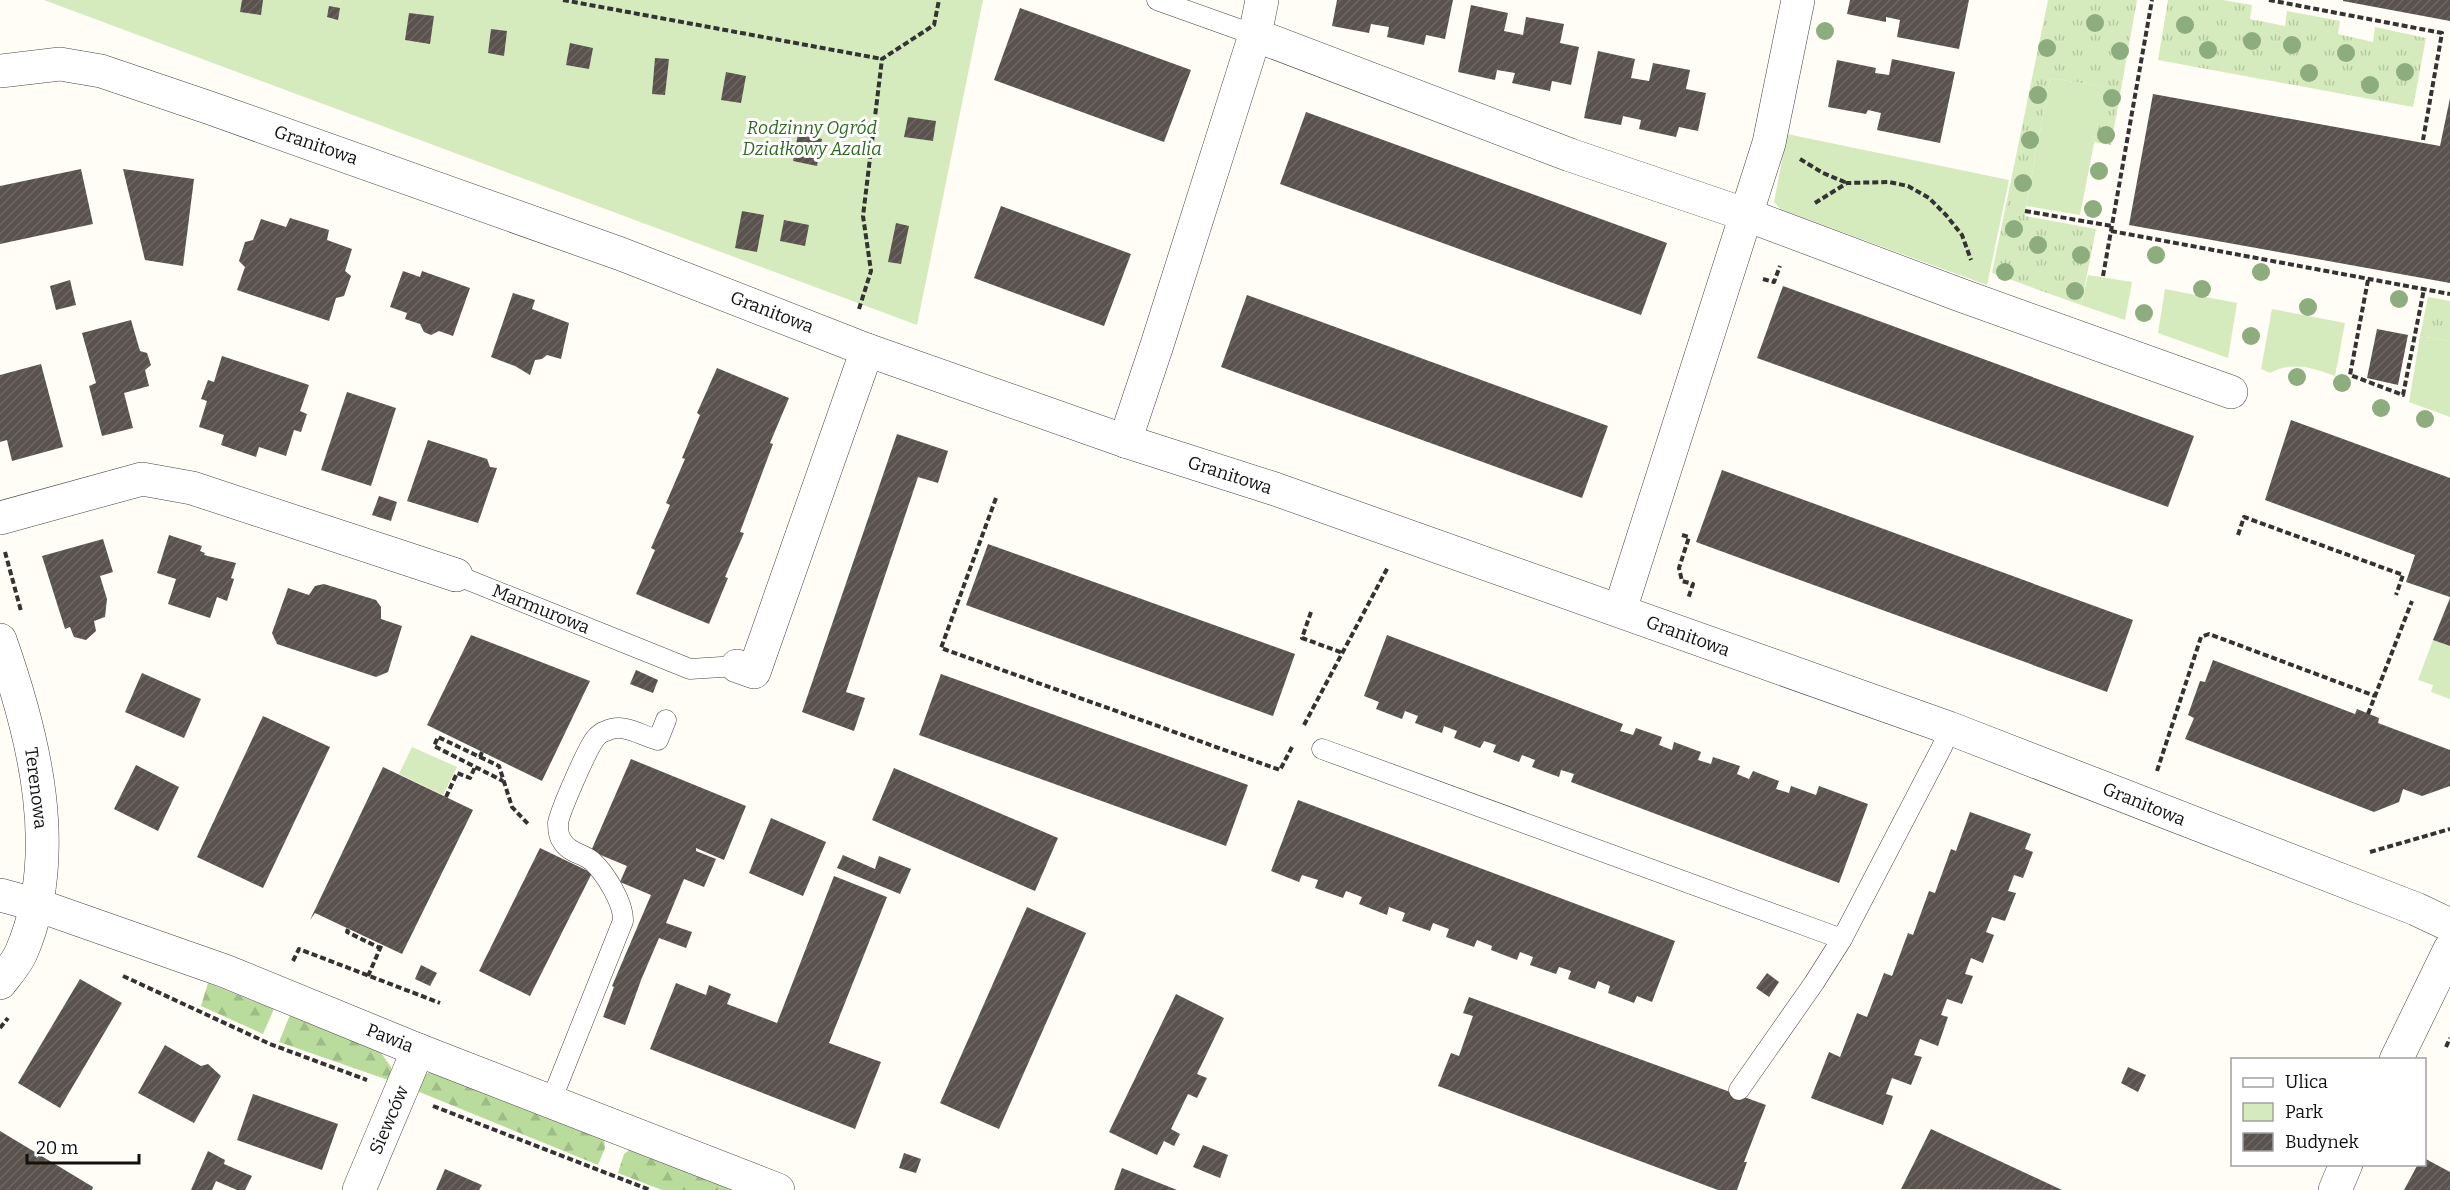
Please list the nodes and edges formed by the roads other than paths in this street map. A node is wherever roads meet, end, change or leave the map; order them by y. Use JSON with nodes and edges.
{"nodes":[{"id":1,"x":1157,"y":0,"type":"edge"},
{"id":2,"x":1262,"y":0,"type":"edge"},
{"id":3,"x":1798,"y":0,"type":"edge"},
{"id":4,"x":1255,"y":35,"type":"junction"},
{"id":5,"x":0,"y":71,"type":"edge"},
{"id":6,"x":1748,"y":215,"type":"junction"},
{"id":7,"x":867,"y":350,"type":"junction"},
{"id":8,"x":2231,"y":392,"type":"dead end"},
{"id":9,"x":1125,"y":441,"type":"junction"},
{"id":10,"x":0,"y":518,"type":"edge"},
{"id":11,"x":456,"y":575,"type":"joint"},
{"id":12,"x":1620,"y":610,"type":"junction"},
{"id":13,"x":0,"y":640,"type":"edge"},
{"id":14,"x":736,"y":666,"type":"joint"},
{"id":15,"x":666,"y":720,"type":"dead end"},
{"id":16,"x":1949,"y":728,"type":"junction"},
{"id":17,"x":1322,"y":749,"type":"dead end"},
{"id":18,"x":0,"y":895,"type":"edge"},
{"id":19,"x":37,"y":905,"type":"junction"},
{"id":20,"x":2450,"y":926,"type":"edge"},
{"id":21,"x":1842,"y":939,"type":"junction"},
{"id":22,"x":2450,"y":949,"type":"edge"},
{"id":23,"x":7,"y":997,"type":"edge"},
{"id":24,"x":418,"y":1050,"type":"junction"},
{"id":25,"x":2396,"y":1058,"type":"edge"},
{"id":26,"x":1739,"y":1090,"type":"dead end"},
{"id":27,"x":551,"y":1101,"type":"junction"},
{"id":28,"x":2345,"y":1166,"type":"edge"},
{"id":29,"x":360,"y":1190,"type":"edge"},
{"id":30,"x":778,"y":1190,"type":"edge"},
{"id":31,"x":2335,"y":1190,"type":"edge"}],
"edges":[{"from":1,"to":4,"type":"lane"},
{"from":2,"to":4,"type":"street"},
{"from":3,"to":6,"type":"street"},
{"from":4,"to":6,"type":"street"},
{"from":4,"to":9,"type":"street"},
{"from":5,"to":7,"type":"street","name":"Granitowa"},
{"from":6,"to":8,"type":"street"},
{"from":6,"to":12,"type":"street"},
{"from":7,"to":9,"type":"street","name":"Granitowa"},
{"from":7,"to":14,"type":"street","name":"Marmurowa"},
{"from":9,"to":12,"type":"street","name":"Granitowa"},
{"from":10,"to":11,"type":"street","name":"Marmurowa"},
{"from":11,"to":14,"type":"lane","name":"Marmurowa"},
{"from":12,"to":16,"type":"street","name":"Granitowa"},
{"from":13,"to":19,"type":"street","name":"Terenowa"},
{"from":15,"to":27,"type":"lane"},
{"from":16,"to":20,"type":"street","name":"Granitowa"},
{"from":16,"to":21,"type":"lane"},
{"from":17,"to":21,"type":"lane"},
{"from":18,"to":19,"type":"street","name":"Pawia"},
{"from":19,"to":23,"type":"street","name":"Terenowa"},
{"from":19,"to":24,"type":"street","name":"Pawia"},
{"from":21,"to":26,"type":"lane"},
{"from":22,"to":25,"type":"street"},
{"from":24,"to":27,"type":"street","name":"Pawia"},
{"from":24,"to":29,"type":"street","name":"Siewców"},
{"from":27,"to":30,"type":"street","name":"Pawia"},
{"from":28,"to":31,"type":"street"}]}
